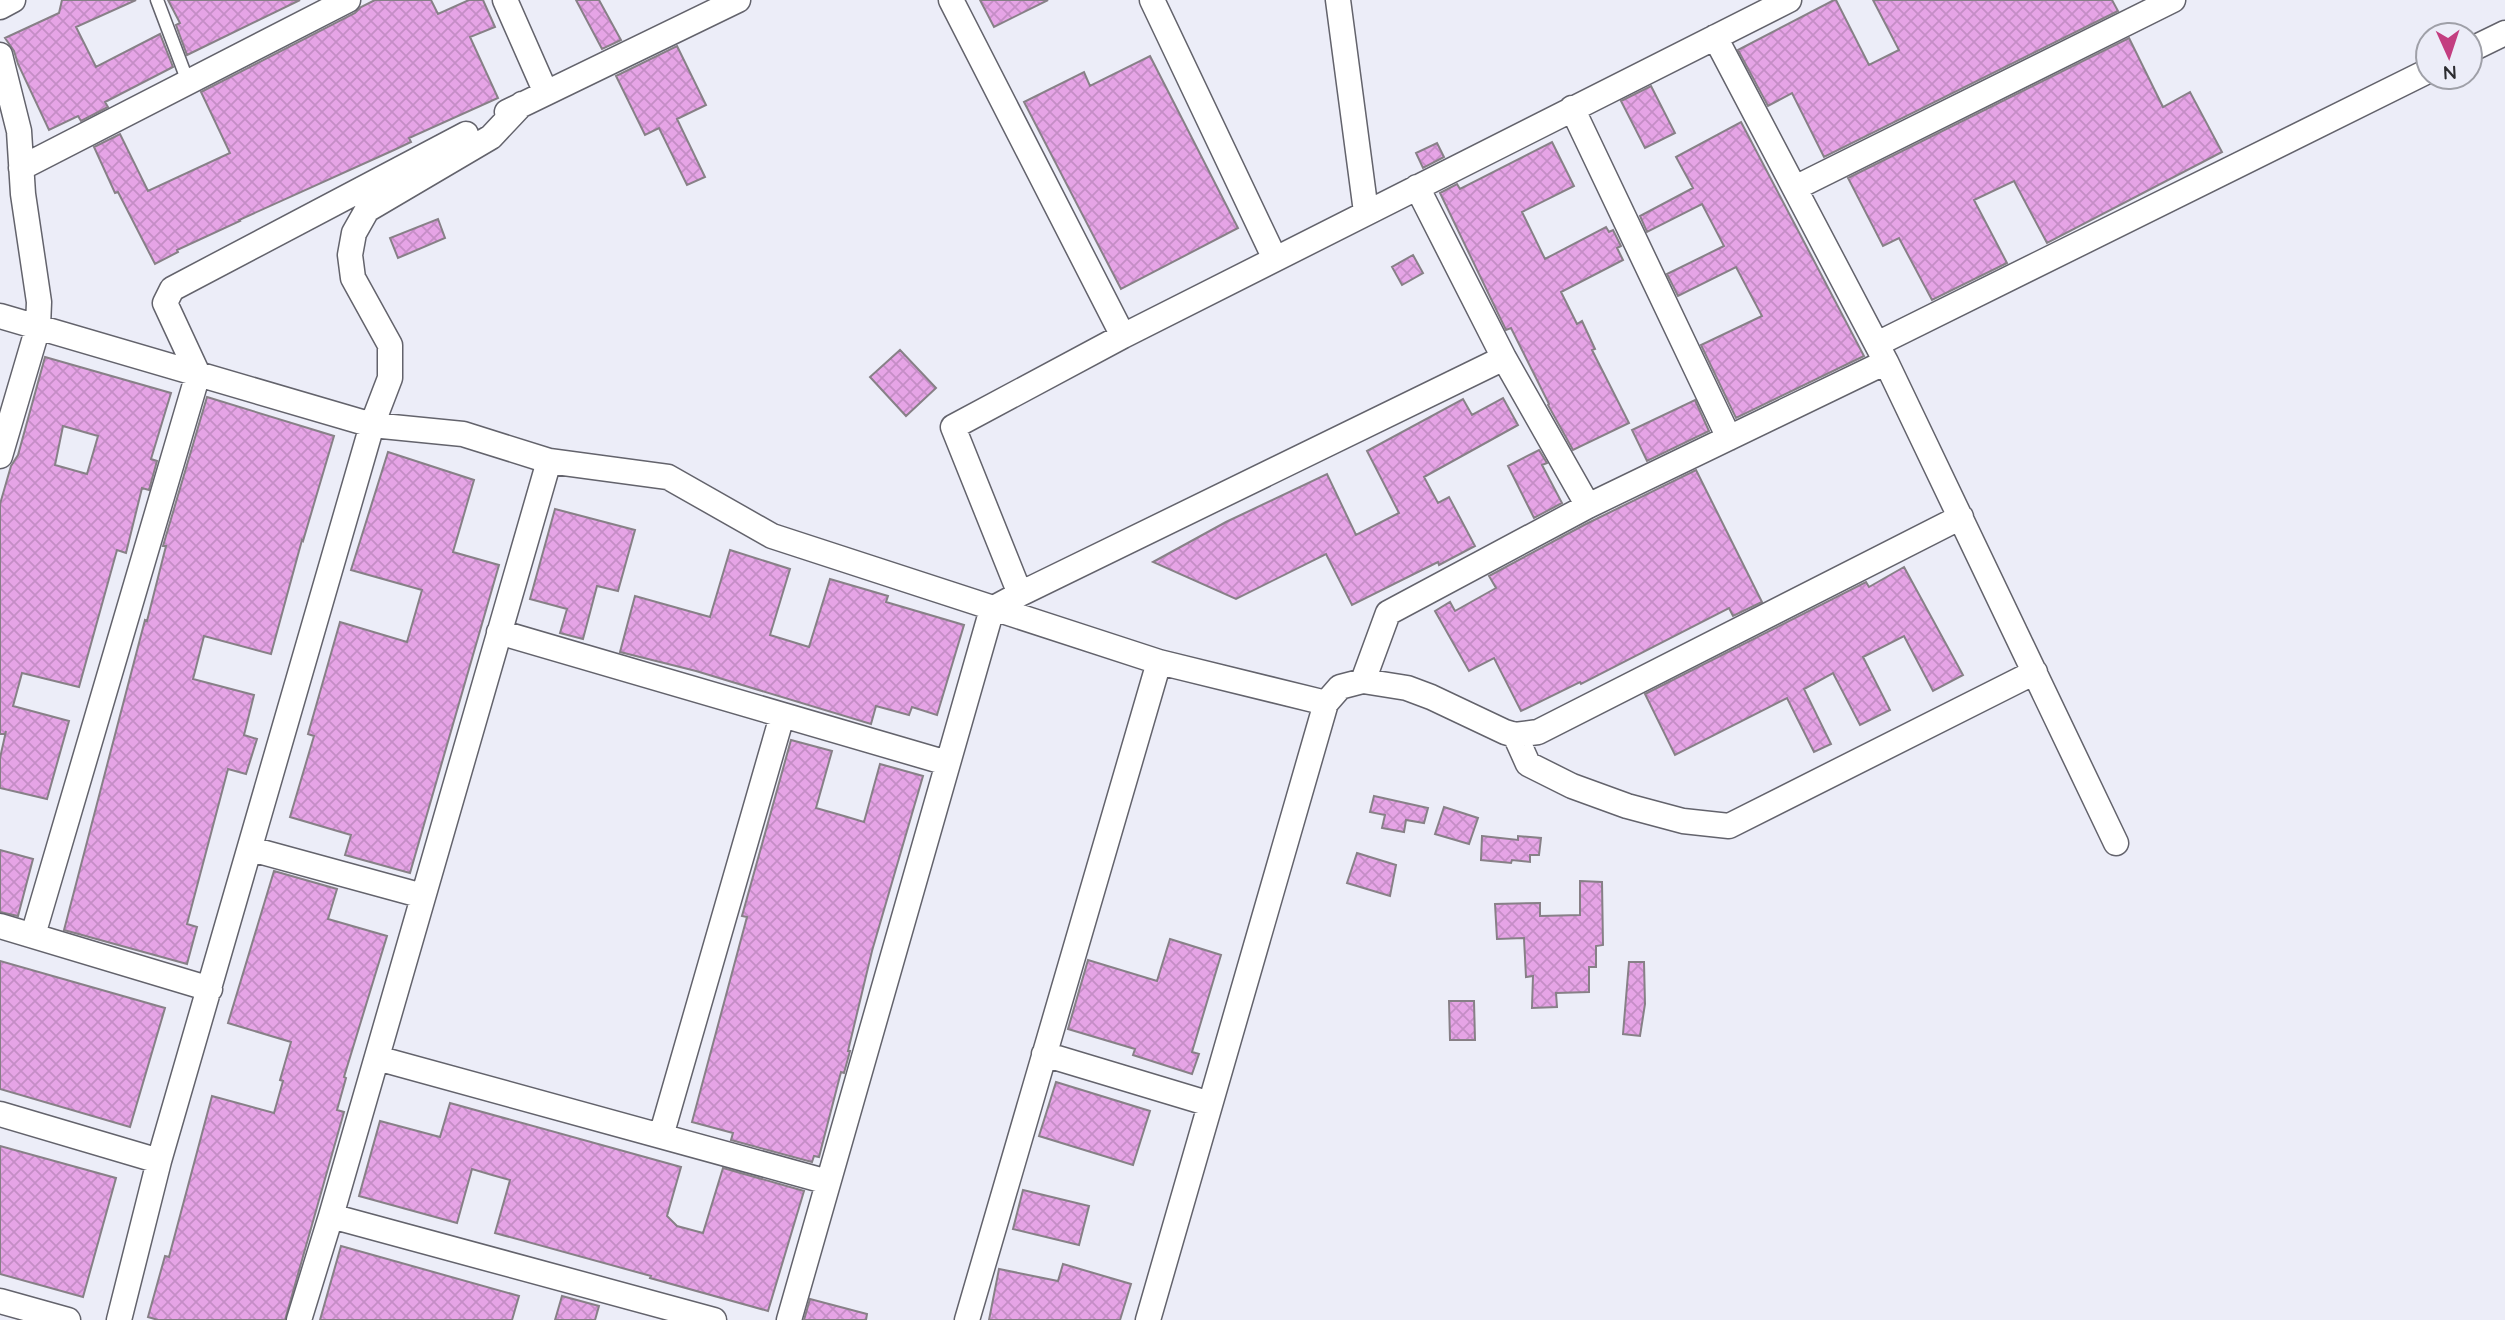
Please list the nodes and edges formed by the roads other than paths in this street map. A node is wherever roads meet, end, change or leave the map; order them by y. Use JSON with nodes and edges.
{"nodes":[{"id":1,"x":13,"y":0,"type":"edge"},
{"id":2,"x":157,"y":0,"type":"edge"},
{"id":3,"x":348,"y":0,"type":"edge"},
{"id":4,"x":505,"y":0,"type":"edge"},
{"id":5,"x":738,"y":0,"type":"edge"},
{"id":6,"x":951,"y":0,"type":"edge"},
{"id":7,"x":1152,"y":0,"type":"edge"},
{"id":8,"x":1338,"y":0,"type":"edge"},
{"id":9,"x":1789,"y":0,"type":"edge"},
{"id":10,"x":2173,"y":0,"type":"edge"},
{"id":11,"x":0,"y":7,"type":"edge"},
{"id":12,"x":2505,"y":33,"type":"edge"},
{"id":13,"x":1715,"y":37,"type":"junction"},
{"id":14,"x":2484,"y":43,"type":"edge"},
{"id":15,"x":0,"y":55,"type":"edge"},
{"id":16,"x":2414,"y":78,"type":"edge"},
{"id":17,"x":188,"y":82,"type":"junction"},
{"id":18,"x":545,"y":93,"type":"junction"},
{"id":19,"x":522,"y":104,"type":"junction"},
{"id":20,"x":1572,"y":108,"type":"junction"},
{"id":21,"x":21,"y":168,"type":"junction"},
{"id":22,"x":1417,"y":187,"type":"junction"},
{"id":23,"x":1795,"y":188,"type":"junction"},
{"id":24,"x":1366,"y":212,"type":"junction"},
{"id":25,"x":1275,"y":259,"type":"junction"},
{"id":26,"x":0,"y":316,"type":"edge"},
{"id":27,"x":38,"y":327,"type":"junction"},
{"id":28,"x":1123,"y":336,"type":"junction"},
{"id":29,"x":1881,"y":353,"type":"junction"},
{"id":30,"x":1504,"y":358,"type":"junction"},
{"id":31,"x":198,"y":374,"type":"junction"},
{"id":32,"x":372,"y":425,"type":"junction"},
{"id":33,"x":1729,"y":438,"type":"junction"},
{"id":34,"x":0,"y":456,"type":"edge"},
{"id":35,"x":549,"y":461,"type":"junction"},
{"id":36,"x":1588,"y":506,"type":"junction"},
{"id":37,"x":1961,"y":517,"type":"junction"},
{"id":38,"x":1020,"y":594,"type":"junction"},
{"id":39,"x":992,"y":609,"type":"junction"},
{"id":40,"x":499,"y":632,"type":"junction"},
{"id":41,"x":1159,"y":662,"type":"junction"},
{"id":42,"x":2035,"y":672,"type":"junction"},
{"id":43,"x":1363,"y":681,"type":"junction"},
{"id":44,"x":1326,"y":703,"type":"junction"},
{"id":45,"x":782,"y":716,"type":"junction"},
{"id":46,"x":1516,"y":735,"type":"junction"},
{"id":47,"x":947,"y":763,"type":"junction"},
{"id":48,"x":2116,"y":843,"type":"dead end"},
{"id":49,"x":251,"y":849,"type":"junction"},
{"id":50,"x":423,"y":896,"type":"junction"},
{"id":51,"x":0,"y":926,"type":"edge"},
{"id":52,"x":33,"y":935,"type":"junction"},
{"id":53,"x":210,"y":989,"type":"junction"},
{"id":54,"x":1044,"y":1055,"type":"junction"},
{"id":55,"x":377,"y":1058,"type":"junction"},
{"id":56,"x":1210,"y":1104,"type":"junction"},
{"id":57,"x":0,"y":1114,"type":"edge"},
{"id":58,"x":661,"y":1136,"type":"junction"},
{"id":59,"x":159,"y":1161,"type":"junction"},
{"id":60,"x":828,"y":1182,"type":"junction"},
{"id":61,"x":331,"y":1216,"type":"junction"},
{"id":62,"x":0,"y":1301,"type":"edge"},
{"id":63,"x":68,"y":1320,"type":"edge"},
{"id":64,"x":119,"y":1320,"type":"edge"},
{"id":65,"x":299,"y":1320,"type":"edge"},
{"id":66,"x":714,"y":1320,"type":"edge"},
{"id":67,"x":789,"y":1320,"type":"edge"},
{"id":68,"x":967,"y":1320,"type":"edge"},
{"id":69,"x":1148,"y":1320,"type":"edge"}],
"edges":[{"from":1,"to":11,"type":"street"},
{"from":2,"to":17,"type":"lane"},
{"from":3,"to":17,"type":"street"},
{"from":4,"to":18,"type":"street"},
{"from":5,"to":18,"type":"street"},
{"from":6,"to":28,"type":"street"},
{"from":7,"to":25,"type":"street"},
{"from":8,"to":24,"type":"street"},
{"from":9,"to":13,"type":"street"},
{"from":10,"to":23,"type":"street"},
{"from":12,"to":14,"type":"street"},
{"from":13,"to":20,"type":"street"},
{"from":13,"to":23,"type":"street"},
{"from":15,"to":21,"type":"street"},
{"from":16,"to":29,"type":"street"},
{"from":17,"to":21,"type":"street"},
{"from":18,"to":19,"type":"street"},
{"from":19,"to":31,"type":"street"},
{"from":19,"to":32,"type":"street"},
{"from":20,"to":22,"type":"street"},
{"from":20,"to":33,"type":"street"},
{"from":21,"to":27,"type":"street"},
{"from":22,"to":24,"type":"street"},
{"from":22,"to":30,"type":"street"},
{"from":23,"to":29,"type":"street"},
{"from":24,"to":25,"type":"street"},
{"from":25,"to":28,"type":"street"},
{"from":26,"to":27,"type":"street"},
{"from":27,"to":31,"type":"street"},
{"from":27,"to":34,"type":"street"},
{"from":28,"to":38,"type":"street"},
{"from":29,"to":33,"type":"street"},
{"from":29,"to":37,"type":"street"},
{"from":30,"to":36,"type":"street"},
{"from":30,"to":38,"type":"street"},
{"from":31,"to":32,"type":"street"},
{"from":31,"to":52,"type":"street"},
{"from":32,"to":35,"type":"street"},
{"from":32,"to":49,"type":"street"},
{"from":33,"to":36,"type":"street"},
{"from":35,"to":39,"type":"street"},
{"from":35,"to":40,"type":"street"},
{"from":36,"to":43,"type":"street"},
{"from":37,"to":42,"type":"street"},
{"from":37,"to":46,"type":"street"},
{"from":38,"to":39,"type":"street"},
{"from":39,"to":41,"type":"street"},
{"from":39,"to":47,"type":"street"},
{"from":40,"to":45,"type":"street"},
{"from":40,"to":50,"type":"street"},
{"from":41,"to":44,"type":"street"},
{"from":41,"to":54,"type":"street"},
{"from":42,"to":46,"type":"street"},
{"from":42,"to":48,"type":"street"},
{"from":43,"to":44,"type":"street"},
{"from":43,"to":46,"type":"street"},
{"from":44,"to":56,"type":"street"},
{"from":45,"to":47,"type":"street"},
{"from":45,"to":58,"type":"street"},
{"from":47,"to":60,"type":"street"},
{"from":49,"to":50,"type":"street"},
{"from":49,"to":53,"type":"street"},
{"from":50,"to":55,"type":"street"},
{"from":51,"to":52,"type":"street"},
{"from":52,"to":53,"type":"street"},
{"from":53,"to":59,"type":"street"},
{"from":54,"to":56,"type":"street"},
{"from":54,"to":68,"type":"street"},
{"from":55,"to":58,"type":"street"},
{"from":55,"to":61,"type":"street"},
{"from":56,"to":69,"type":"street"},
{"from":57,"to":59,"type":"street"},
{"from":58,"to":60,"type":"street"},
{"from":59,"to":64,"type":"street"},
{"from":60,"to":67,"type":"street"},
{"from":61,"to":65,"type":"street"},
{"from":61,"to":66,"type":"street"},
{"from":62,"to":63,"type":"street"}]}
